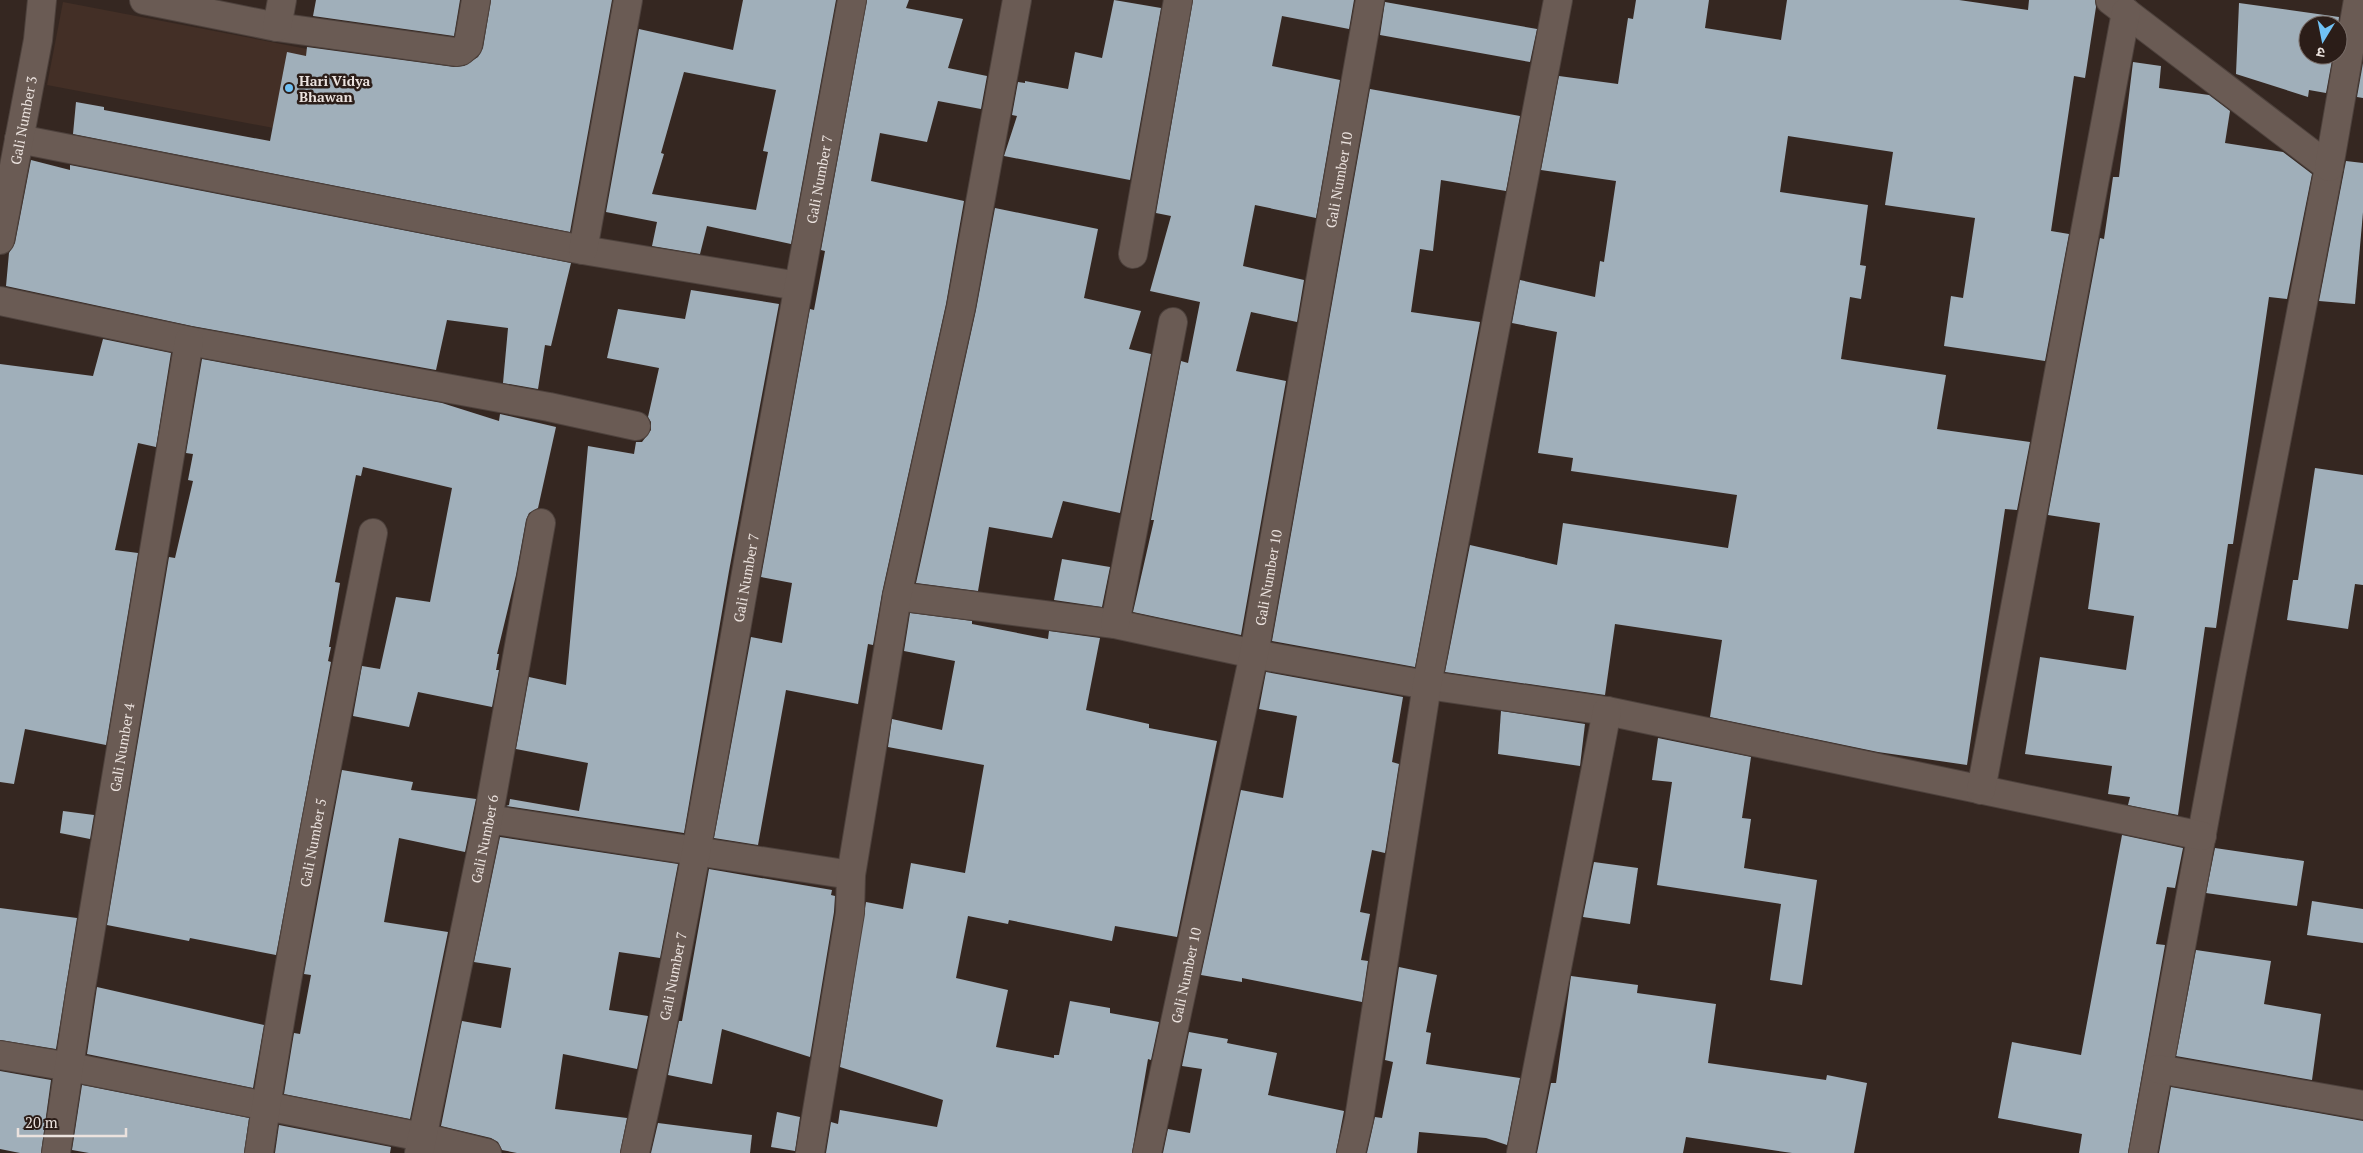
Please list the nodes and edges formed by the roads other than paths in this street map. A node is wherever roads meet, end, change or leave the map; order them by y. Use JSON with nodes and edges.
{"nodes":[{"id":1,"x":42,"y":0,"type":"edge"},
{"id":2,"x":144,"y":0,"type":"edge"},
{"id":3,"x":282,"y":0,"type":"edge"},
{"id":4,"x":476,"y":0,"type":"edge"},
{"id":5,"x":628,"y":0,"type":"edge"},
{"id":6,"x":852,"y":0,"type":"edge"},
{"id":7,"x":1017,"y":0,"type":"edge"},
{"id":8,"x":1178,"y":0,"type":"edge"},
{"id":9,"x":1370,"y":0,"type":"edge"},
{"id":10,"x":1558,"y":0,"type":"edge"},
{"id":11,"x":2358,"y":0,"type":"edge"},
{"id":12,"x":2118,"y":6,"type":"edge"},
{"id":13,"x":277,"y":27,"type":"junction"},
{"id":14,"x":2352,"y":106,"type":"edge"},
{"id":15,"x":19,"y":139,"type":"junction"},
{"id":16,"x":2329,"y":167,"type":"junction"},
{"id":17,"x":0,"y":240,"type":"edge"},
{"id":18,"x":583,"y":250,"type":"junction"},
{"id":19,"x":1133,"y":254,"type":"dead end"},
{"id":20,"x":798,"y":286,"type":"junction"},
{"id":21,"x":0,"y":301,"type":"edge"},
{"id":22,"x":1173,"y":322,"type":"dead end"},
{"id":23,"x":190,"y":341,"type":"junction"},
{"id":24,"x":636,"y":426,"type":"dead end"},
{"id":25,"x":541,"y":523,"type":"dead end"},
{"id":26,"x":373,"y":534,"type":"dead end"},
{"id":27,"x":897,"y":596,"type":"junction"},
{"id":28,"x":1115,"y":624,"type":"junction"},
{"id":29,"x":1254,"y":654,"type":"junction"},
{"id":30,"x":1427,"y":685,"type":"junction"},
{"id":31,"x":1607,"y":711,"type":"junction"},
{"id":32,"x":1981,"y":790,"type":"junction"},
{"id":33,"x":488,"y":819,"type":"junction"},
{"id":34,"x":2202,"y":836,"type":"junction"},
{"id":35,"x":697,"y":851,"type":"junction"},
{"id":36,"x":851,"y":875,"type":"junction"},
{"id":37,"x":0,"y":1055,"type":"edge"},
{"id":38,"x":70,"y":1067,"type":"junction"},
{"id":39,"x":2158,"y":1069,"type":"junction"},
{"id":40,"x":2363,"y":1105,"type":"edge"},
{"id":41,"x":266,"y":1108,"type":"junction"},
{"id":42,"x":420,"y":1145,"type":"edge"},
{"id":43,"x":56,"y":1153,"type":"edge"},
{"id":44,"x":260,"y":1153,"type":"edge"},
{"id":45,"x":487,"y":1153,"type":"edge"},
{"id":46,"x":635,"y":1153,"type":"edge"},
{"id":47,"x":810,"y":1153,"type":"edge"},
{"id":48,"x":1147,"y":1153,"type":"edge"},
{"id":49,"x":1351,"y":1153,"type":"edge"},
{"id":50,"x":1521,"y":1153,"type":"edge"},
{"id":51,"x":2143,"y":1153,"type":"edge"}],
"edges":[{"from":1,"to":15,"type":"street","name":"Gali Number 3"},
{"from":2,"to":13,"type":"street"},
{"from":3,"to":13,"type":"street"},
{"from":4,"to":13,"type":"street"},
{"from":5,"to":18,"type":"street"},
{"from":6,"to":20,"type":"street","name":"Gali Number 7"},
{"from":7,"to":27,"type":"street"},
{"from":8,"to":19,"type":"street"},
{"from":9,"to":29,"type":"street","name":"Gali Number 10"},
{"from":10,"to":30,"type":"street"},
{"from":11,"to":14,"type":"street"},
{"from":12,"to":16,"type":"street"},
{"from":12,"to":32,"type":"street"},
{"from":14,"to":16,"type":"street"},
{"from":15,"to":17,"type":"street","name":"Gali Number 3"},
{"from":15,"to":18,"type":"street"},
{"from":16,"to":34,"type":"street"},
{"from":18,"to":20,"type":"street"},
{"from":20,"to":35,"type":"street","name":"Gali Number 7"},
{"from":21,"to":23,"type":"street"},
{"from":22,"to":28,"type":"street"},
{"from":23,"to":24,"type":"street"},
{"from":23,"to":38,"type":"street","name":"Gali Number 4"},
{"from":25,"to":33,"type":"street","name":"Gali Number 6"},
{"from":26,"to":41,"type":"street","name":"Gali Number 5"},
{"from":27,"to":28,"type":"street"},
{"from":27,"to":36,"type":"street"},
{"from":28,"to":29,"type":"street"},
{"from":29,"to":30,"type":"street"},
{"from":29,"to":48,"type":"street","name":"Gali Number 10"},
{"from":30,"to":31,"type":"street"},
{"from":30,"to":49,"type":"street"},
{"from":31,"to":32,"type":"street"},
{"from":31,"to":50,"type":"street"},
{"from":32,"to":34,"type":"street"},
{"from":33,"to":35,"type":"street"},
{"from":33,"to":42,"type":"street","name":"Gali Number 6"},
{"from":34,"to":39,"type":"street"},
{"from":35,"to":36,"type":"street"},
{"from":35,"to":46,"type":"street","name":"Gali Number 7"},
{"from":36,"to":47,"type":"street"},
{"from":37,"to":38,"type":"street"},
{"from":38,"to":41,"type":"street"},
{"from":38,"to":43,"type":"street","name":"Gali Number 4"},
{"from":39,"to":40,"type":"street"},
{"from":39,"to":51,"type":"street"},
{"from":41,"to":42,"type":"street"},
{"from":41,"to":44,"type":"street","name":"Gali Number 5"},
{"from":42,"to":45,"type":"street"}]}
